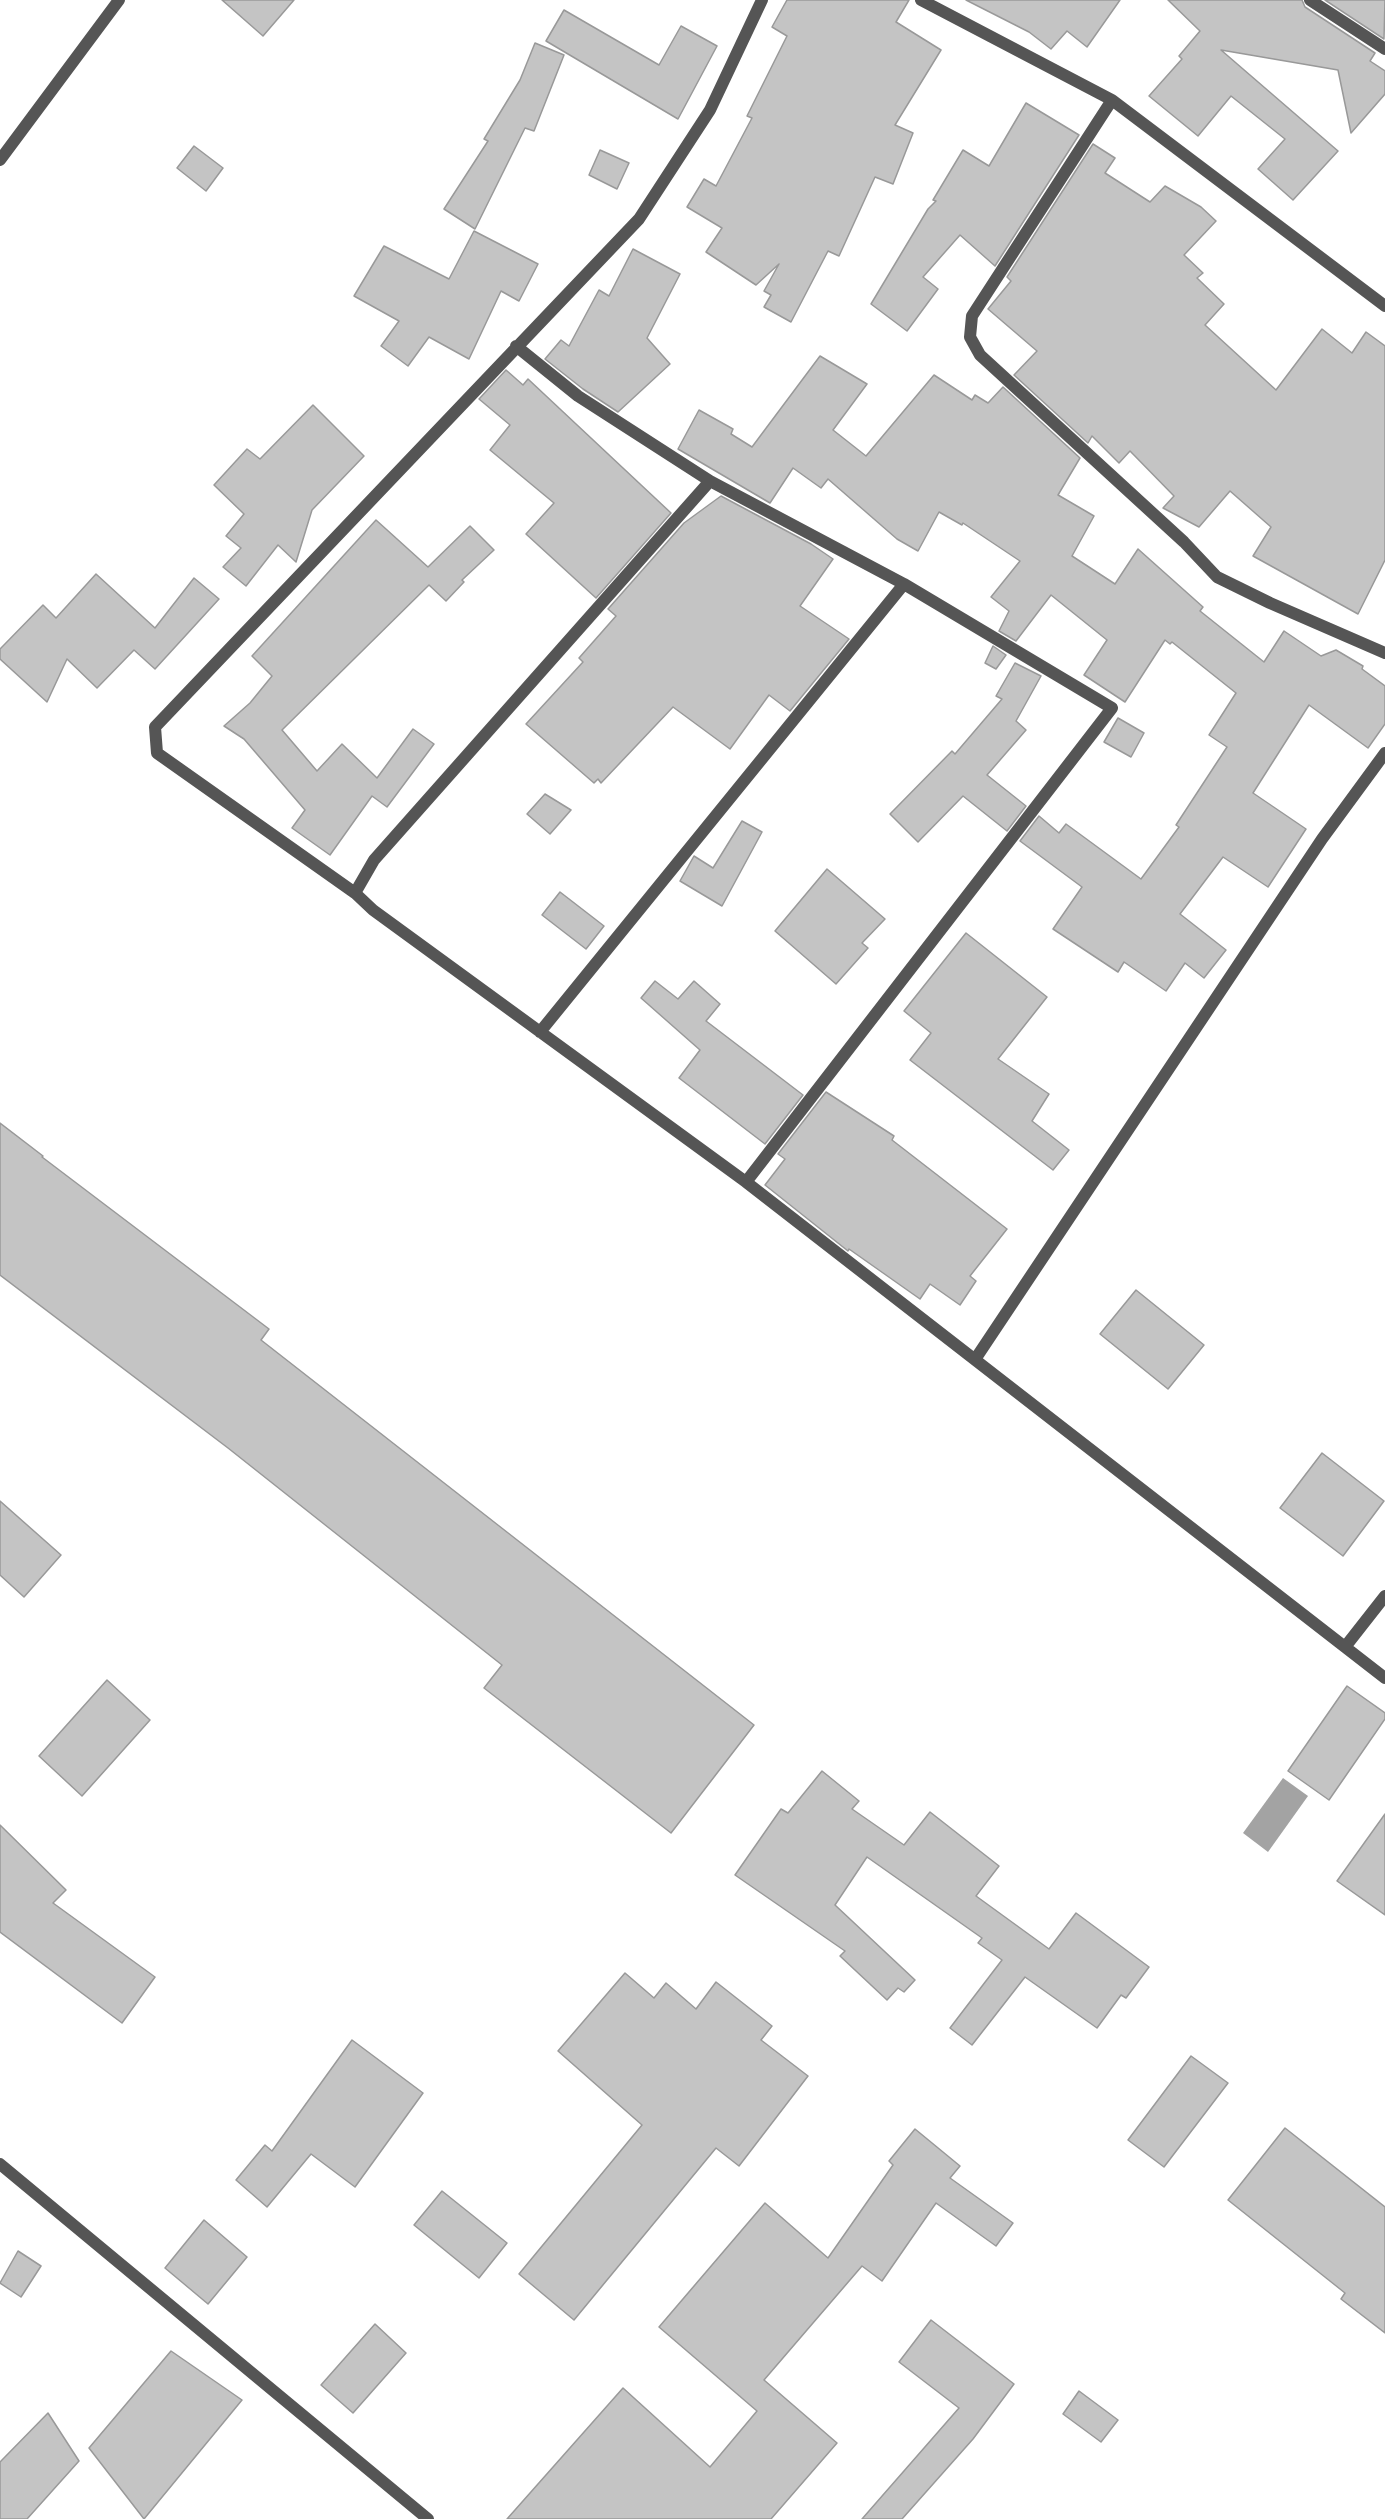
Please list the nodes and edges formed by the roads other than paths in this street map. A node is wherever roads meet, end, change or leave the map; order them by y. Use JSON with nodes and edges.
{"nodes":[{"id":1,"x":120,"y":0,"type":"edge"},
{"id":2,"x":762,"y":0,"type":"edge"},
{"id":3,"x":921,"y":0,"type":"edge"},
{"id":4,"x":1310,"y":0,"type":"edge"},
{"id":5,"x":1385,"y":49,"type":"edge"},
{"id":6,"x":1112,"y":100,"type":"junction"},
{"id":7,"x":0,"y":160,"type":"edge"},
{"id":8,"x":1385,"y":306,"type":"edge"},
{"id":9,"x":516,"y":346,"type":"junction"},
{"id":10,"x":710,"y":482,"type":"junction"},
{"id":11,"x":904,"y":584,"type":"junction"},
{"id":12,"x":1385,"y":654,"type":"edge"},
{"id":13,"x":1385,"y":753,"type":"edge"},
{"id":14,"x":355,"y":892,"type":"junction"},
{"id":15,"x":540,"y":1032,"type":"junction"},
{"id":16,"x":746,"y":1182,"type":"junction"},
{"id":17,"x":976,"y":1358,"type":"junction"},
{"id":18,"x":1385,"y":1596,"type":"edge"},
{"id":19,"x":1345,"y":1647,"type":"junction"},
{"id":20,"x":1385,"y":1678,"type":"edge"},
{"id":21,"x":0,"y":2164,"type":"edge"},
{"id":22,"x":428,"y":2519,"type":"edge"}],
"edges":[{"from":1,"to":7,"type":"street"},
{"from":2,"to":9,"type":"street"},
{"from":3,"to":6,"type":"street"},
{"from":4,"to":5,"type":"street"},
{"from":6,"to":8,"type":"street"},
{"from":6,"to":12,"type":"street"},
{"from":9,"to":10,"type":"street"},
{"from":9,"to":14,"type":"street"},
{"from":10,"to":11,"type":"street"},
{"from":10,"to":14,"type":"street"},
{"from":11,"to":15,"type":"street"},
{"from":11,"to":16,"type":"street"},
{"from":13,"to":17,"type":"street"},
{"from":14,"to":15,"type":"street"},
{"from":15,"to":16,"type":"street"},
{"from":16,"to":17,"type":"street"},
{"from":17,"to":19,"type":"street"},
{"from":18,"to":19,"type":"street"},
{"from":19,"to":20,"type":"street"},
{"from":21,"to":22,"type":"street"}]}
